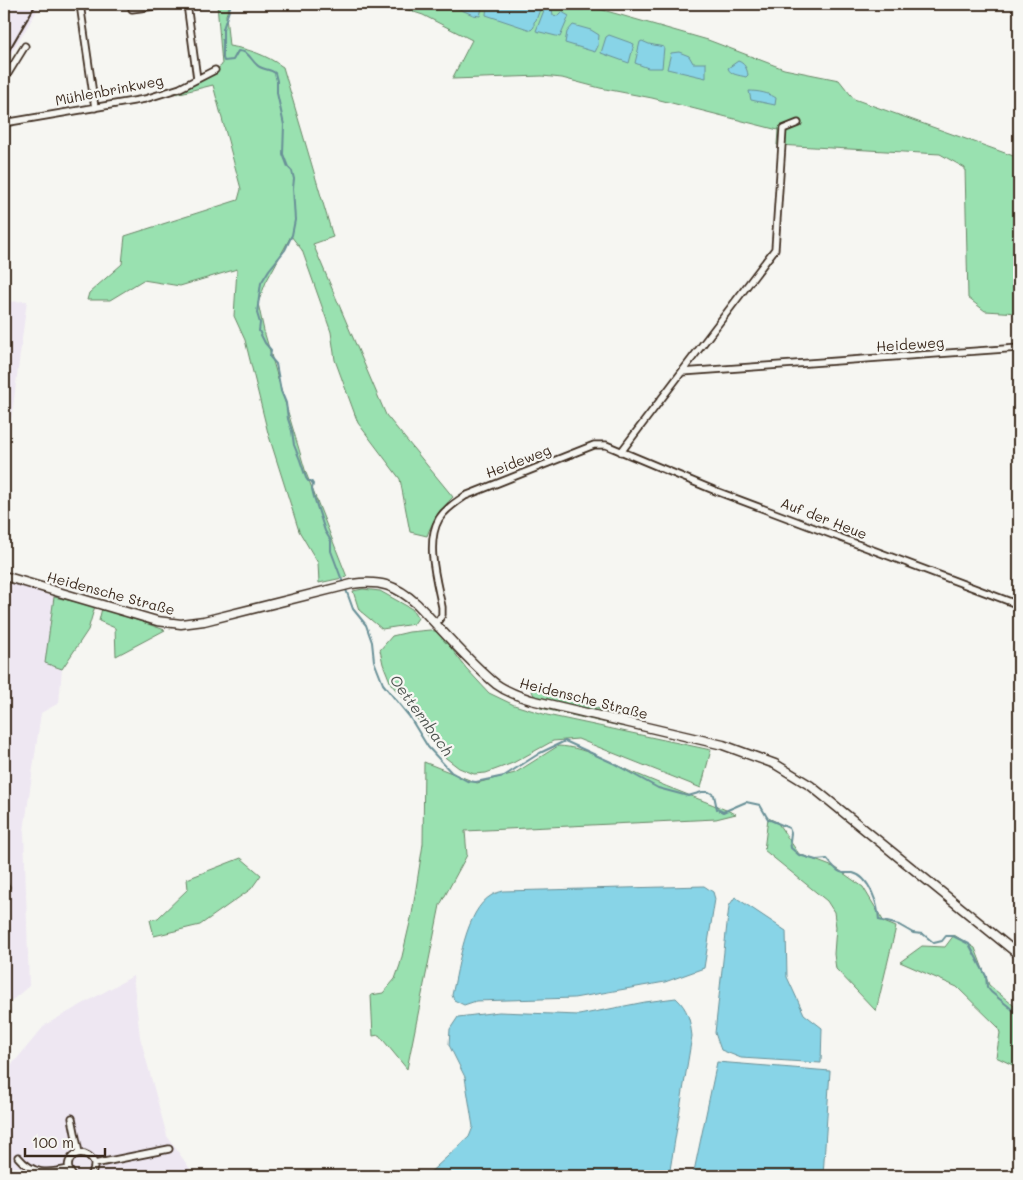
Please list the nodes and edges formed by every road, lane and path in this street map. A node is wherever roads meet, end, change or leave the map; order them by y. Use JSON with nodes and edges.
{"nodes":[{"id":1,"x":80,"y":4,"type":"edge"},
{"id":2,"x":132,"y":4,"type":"edge"},
{"id":3,"x":171,"y":4,"type":"edge"},
{"id":4,"x":188,"y":4,"type":"edge"},
{"id":5,"x":25,"y":46,"type":"dead end"},
{"id":6,"x":215,"y":70,"type":"dead end"},
{"id":7,"x":197,"y":79,"type":"junction"},
{"id":8,"x":4,"y":80,"type":"edge"},
{"id":9,"x":95,"y":108,"type":"junction"},
{"id":10,"x":4,"y":122,"type":"edge"},
{"id":11,"x":798,"y":123,"type":"dead end"},
{"id":12,"x":1019,"y":348,"type":"edge"},
{"id":13,"x":682,"y":372,"type":"junction"},
{"id":14,"x":621,"y":452,"type":"junction"},
{"id":15,"x":4,"y":576,"type":"edge"},
{"id":16,"x":1019,"y":605,"type":"edge"},
{"id":17,"x":436,"y":624,"type":"junction"},
{"id":18,"x":1019,"y":956,"type":"edge"},
{"id":19,"x":72,"y":1118,"type":"dead end"},
{"id":20,"x":169,"y":1149,"type":"dead end"},
{"id":21,"x":79,"y":1153,"type":"junction"},
{"id":22,"x":18,"y":1158,"type":"dead end"},
{"id":23,"x":94,"y":1164,"type":"junction"},
{"id":24,"x":69,"y":1169,"type":"junction"},
{"id":25,"x":73,"y":1176,"type":"edge"},
{"id":26,"x":90,"y":1176,"type":"edge"}],
"edges":[{"from":1,"to":9,"type":"street"},
{"from":2,"to":3,"type":"street"},
{"from":4,"to":7,"type":"street"},
{"from":5,"to":8,"type":"street"},
{"from":6,"to":7,"type":"street","name":"Mühlenbrinkweg"},
{"from":7,"to":9,"type":"street","name":"Mühlenbrinkweg"},
{"from":9,"to":10,"type":"street","name":"Mühlenbrinkweg"},
{"from":11,"to":13,"type":"street"},
{"from":12,"to":13,"type":"street","name":"Heideweg"},
{"from":13,"to":14,"type":"street"},
{"from":14,"to":16,"type":"street","name":"Auf der Heue"},
{"from":14,"to":17,"type":"street","name":"Heideweg"},
{"from":15,"to":17,"type":"main road","name":"Heidensche Straße"},
{"from":17,"to":18,"type":"main road","name":"Heidensche Straße"},
{"from":19,"to":21,"type":"street"},
{"from":20,"to":23,"type":"street"},
{"from":21,"to":23,"type":"street"},
{"from":21,"to":24,"type":"street"},
{"from":22,"to":24,"type":"street"},
{"from":23,"to":26,"type":"street"},
{"from":24,"to":25,"type":"street"}]}
